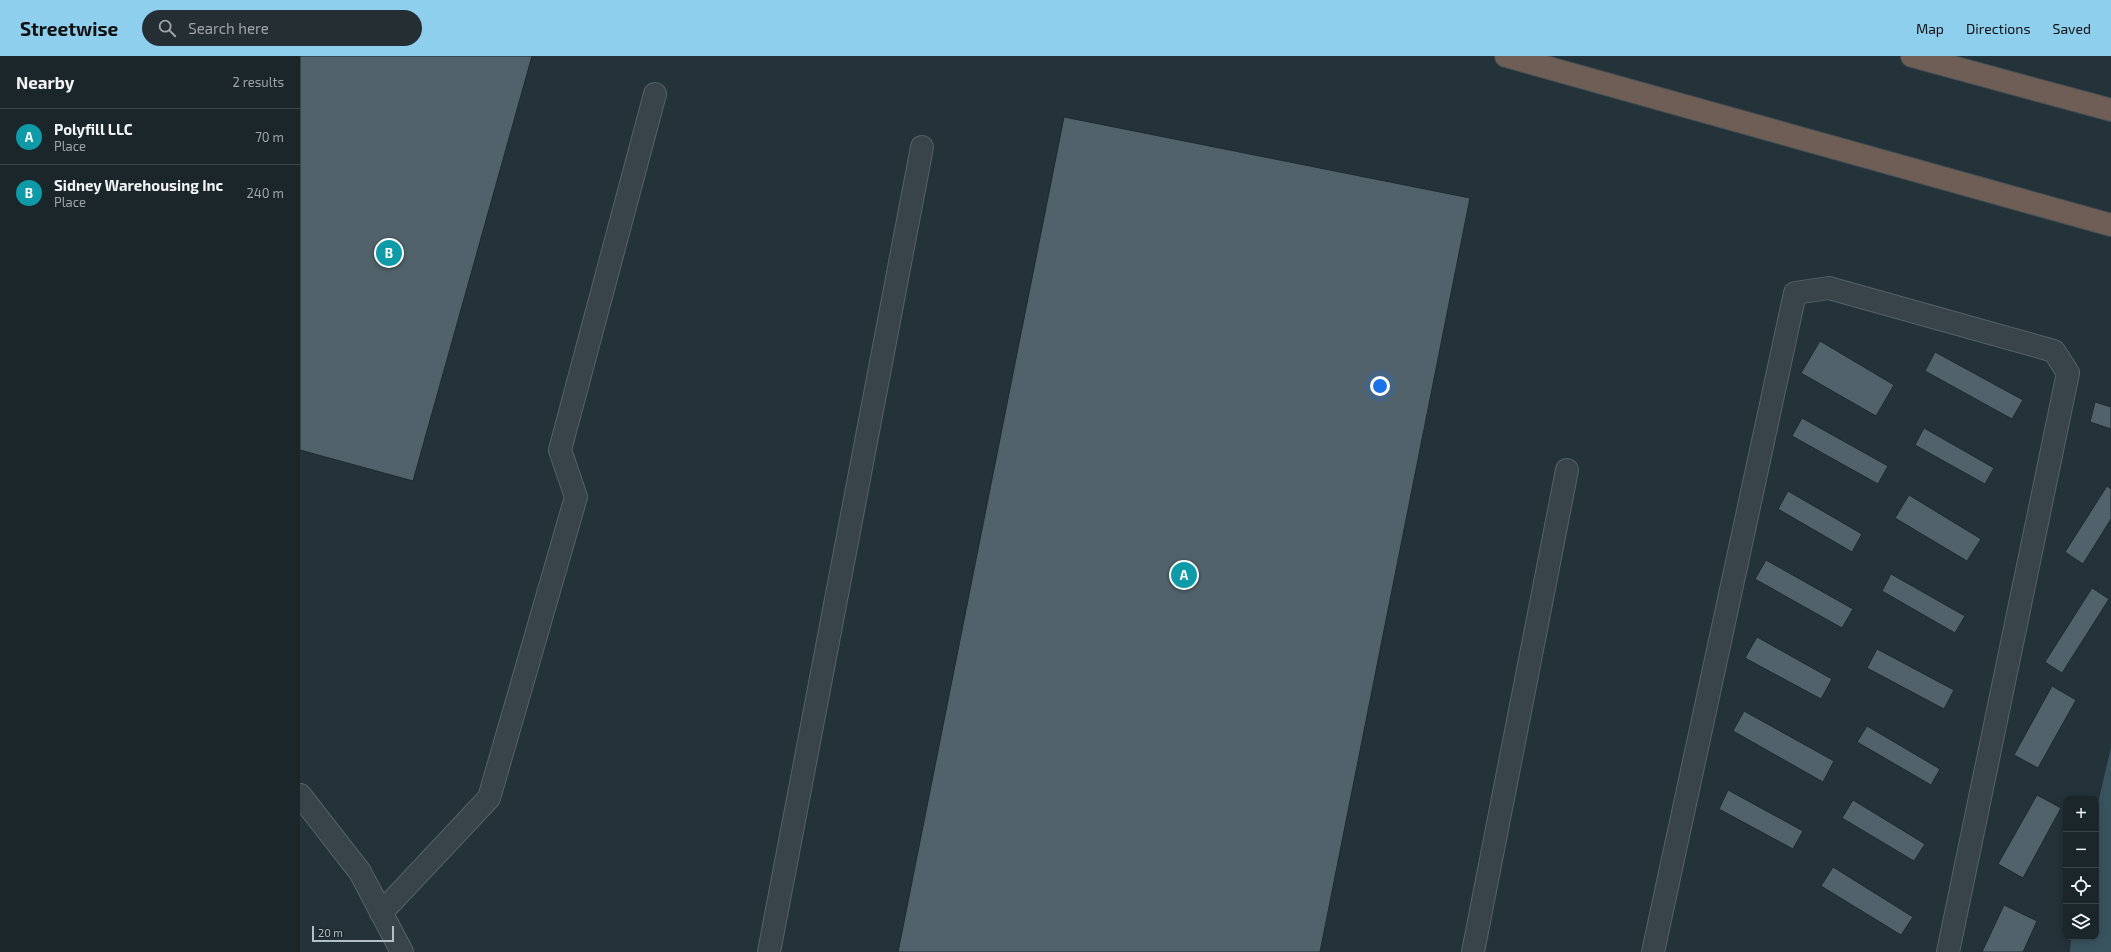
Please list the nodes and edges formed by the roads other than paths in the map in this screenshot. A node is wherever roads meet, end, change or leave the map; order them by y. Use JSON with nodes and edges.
{"nodes":[{"id":1,"x":1506,"y":56,"type":"edge"},
{"id":2,"x":1912,"y":56,"type":"edge"},
{"id":3,"x":655,"y":94,"type":"dead end"},
{"id":4,"x":2111,"y":110,"type":"edge"},
{"id":5,"x":922,"y":147,"type":"dead end"},
{"id":6,"x":2111,"y":224,"type":"edge"},
{"id":7,"x":1567,"y":470,"type":"dead end"},
{"id":8,"x":300,"y":795,"type":"edge"},
{"id":9,"x":381,"y":913,"type":"junction"},
{"id":10,"x":402,"y":952,"type":"edge"},
{"id":11,"x":769,"y":952,"type":"edge"},
{"id":12,"x":1473,"y":952,"type":"edge"},
{"id":13,"x":1652,"y":952,"type":"edge"},
{"id":14,"x":1948,"y":952,"type":"edge"}],
"edges":[{"from":1,"to":6,"type":"highway"},
{"from":2,"to":4,"type":"highway"},
{"from":3,"to":9,"type":"street"},
{"from":5,"to":11,"type":"street"},
{"from":7,"to":12,"type":"street"},
{"from":8,"to":9,"type":"street"},
{"from":9,"to":10,"type":"street"},
{"from":13,"to":14,"type":"street"}]}
